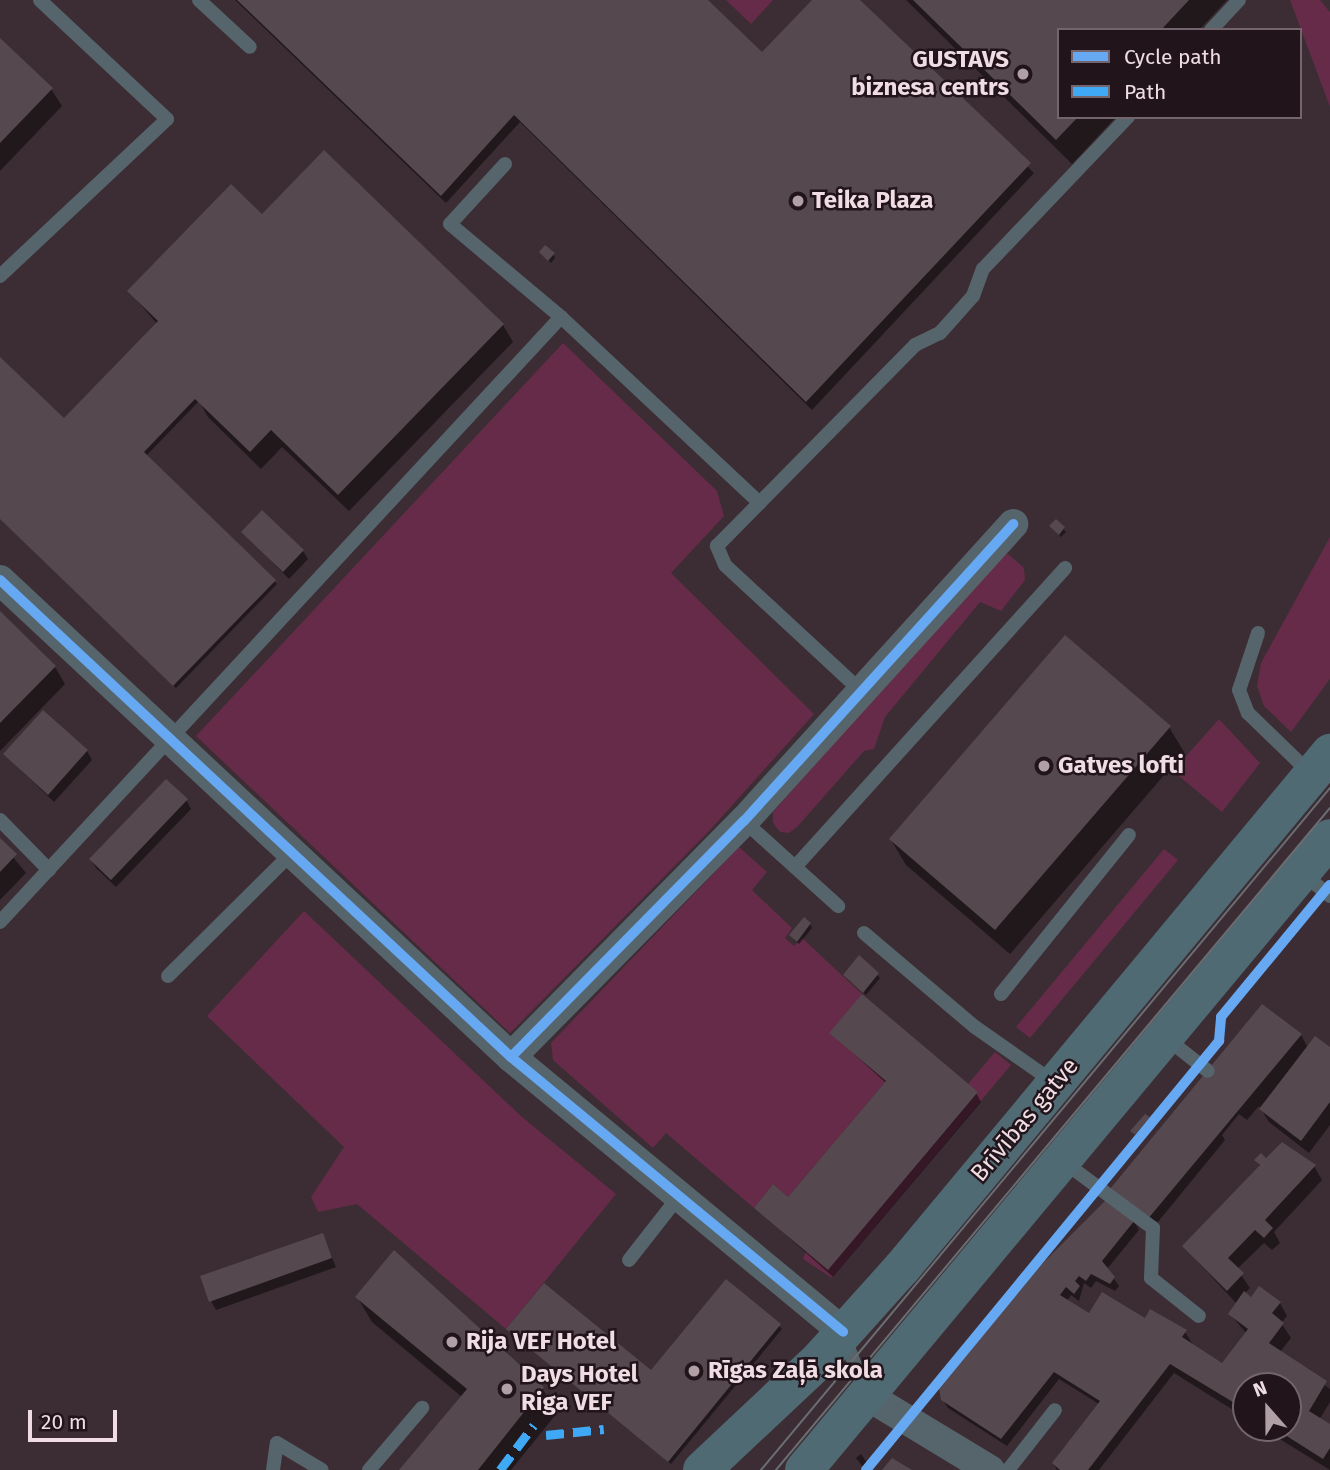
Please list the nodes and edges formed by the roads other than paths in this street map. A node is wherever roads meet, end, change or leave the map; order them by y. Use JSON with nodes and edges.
{"nodes":[{"id":1,"x":40,"y":0,"type":"edge"},
{"id":2,"x":199,"y":0,"type":"edge"},
{"id":3,"x":1239,"y":0,"type":"edge"},
{"id":4,"x":1212,"y":28,"type":"edge"},
{"id":5,"x":250,"y":47,"type":"dead end"},
{"id":6,"x":1126,"y":119,"type":"edge"},
{"id":7,"x":505,"y":164,"type":"dead end"},
{"id":8,"x":0,"y":276,"type":"edge"},
{"id":9,"x":561,"y":317,"type":"junction"},
{"id":10,"x":760,"y":503,"type":"junction"},
{"id":11,"x":1013,"y":524,"type":"dead end"},
{"id":12,"x":1065,"y":568,"type":"dead end"},
{"id":13,"x":0,"y":580,"type":"edge"},
{"id":14,"x":1258,"y":633,"type":"dead end"},
{"id":15,"x":861,"y":691,"type":"junction"},
{"id":16,"x":170,"y":739,"type":"junction"},
{"id":17,"x":1321,"y":764,"type":"edge"},
{"id":18,"x":0,"y":820,"type":"edge"},
{"id":19,"x":744,"y":821,"type":"junction"},
{"id":20,"x":1129,"y":835,"type":"dead end"},
{"id":21,"x":1330,"y":838,"type":"edge"},
{"id":22,"x":291,"y":854,"type":"junction"},
{"id":23,"x":795,"y":867,"type":"junction"},
{"id":24,"x":49,"y":870,"type":"junction"},
{"id":25,"x":1316,"y":885,"type":"edge"},
{"id":26,"x":838,"y":906,"type":"dead end"},
{"id":27,"x":0,"y":922,"type":"edge"},
{"id":28,"x":864,"y":933,"type":"dead end"},
{"id":29,"x":168,"y":976,"type":"dead end"},
{"id":30,"x":1001,"y":994,"type":"dead end"},
{"id":31,"x":1165,"y":1037,"type":"junction"},
{"id":32,"x":511,"y":1057,"type":"junction"},
{"id":33,"x":1208,"y":1071,"type":"dead end"},
{"id":34,"x":1056,"y":1084,"type":"junction"},
{"id":35,"x":1062,"y":1161,"type":"junction"},
{"id":36,"x":680,"y":1195,"type":"junction"},
{"id":37,"x":629,"y":1260,"type":"dead end"},
{"id":38,"x":1199,"y":1316,"type":"dead end"},
{"id":39,"x":843,"y":1332,"type":"junction"},
{"id":40,"x":866,"y":1395,"type":"junction"},
{"id":41,"x":422,"y":1408,"type":"dead end"},
{"id":42,"x":1055,"y":1410,"type":"dead end"},
{"id":43,"x":273,"y":1470,"type":"edge"},
{"id":44,"x":323,"y":1470,"type":"edge"},
{"id":45,"x":369,"y":1470,"type":"edge"},
{"id":46,"x":702,"y":1470,"type":"edge"},
{"id":47,"x":804,"y":1470,"type":"edge"},
{"id":48,"x":990,"y":1470,"type":"edge"},
{"id":49,"x":1008,"y":1470,"type":"edge"}],
"edges":[{"from":1,"to":8,"type":"lane"},
{"from":2,"to":5,"type":"lane"},
{"from":3,"to":4,"type":"lane"},
{"from":6,"to":10,"type":"lane"},
{"from":7,"to":9,"type":"lane"},
{"from":9,"to":10,"type":"lane"},
{"from":9,"to":16,"type":"lane"},
{"from":10,"to":15,"type":"lane"},
{"from":11,"to":15,"type":"street"},
{"from":12,"to":23,"type":"lane"},
{"from":13,"to":16,"type":"street"},
{"from":14,"to":17,"type":"lane"},
{"from":15,"to":19,"type":"street"},
{"from":16,"to":22,"type":"street"},
{"from":16,"to":24,"type":"lane"},
{"from":17,"to":34,"type":"highway","name":"Brīvības gatve"},
{"from":18,"to":24,"type":"lane"},
{"from":19,"to":23,"type":"lane"},
{"from":19,"to":32,"type":"street"},
{"from":20,"to":30,"type":"lane"},
{"from":21,"to":25,"type":"highway"},
{"from":22,"to":29,"type":"lane"},
{"from":22,"to":32,"type":"street"},
{"from":23,"to":26,"type":"lane"},
{"from":24,"to":27,"type":"lane"},
{"from":25,"to":31,"type":"highway"},
{"from":28,"to":34,"type":"lane"},
{"from":31,"to":33,"type":"lane"},
{"from":31,"to":35,"type":"highway"},
{"from":32,"to":36,"type":"street"},
{"from":34,"to":39,"type":"highway","name":"Brīvības gatve"},
{"from":35,"to":38,"type":"lane"},
{"from":35,"to":40,"type":"highway"},
{"from":36,"to":37,"type":"lane"},
{"from":36,"to":39,"type":"street"},
{"from":39,"to":40,"type":"lane"},
{"from":39,"to":46,"type":"highway","name":"Brīvības gatve"},
{"from":40,"to":47,"type":"highway"},
{"from":40,"to":48,"type":"street"},
{"from":41,"to":45,"type":"lane"},
{"from":42,"to":49,"type":"lane"},
{"from":43,"to":44,"type":"lane"}]}
